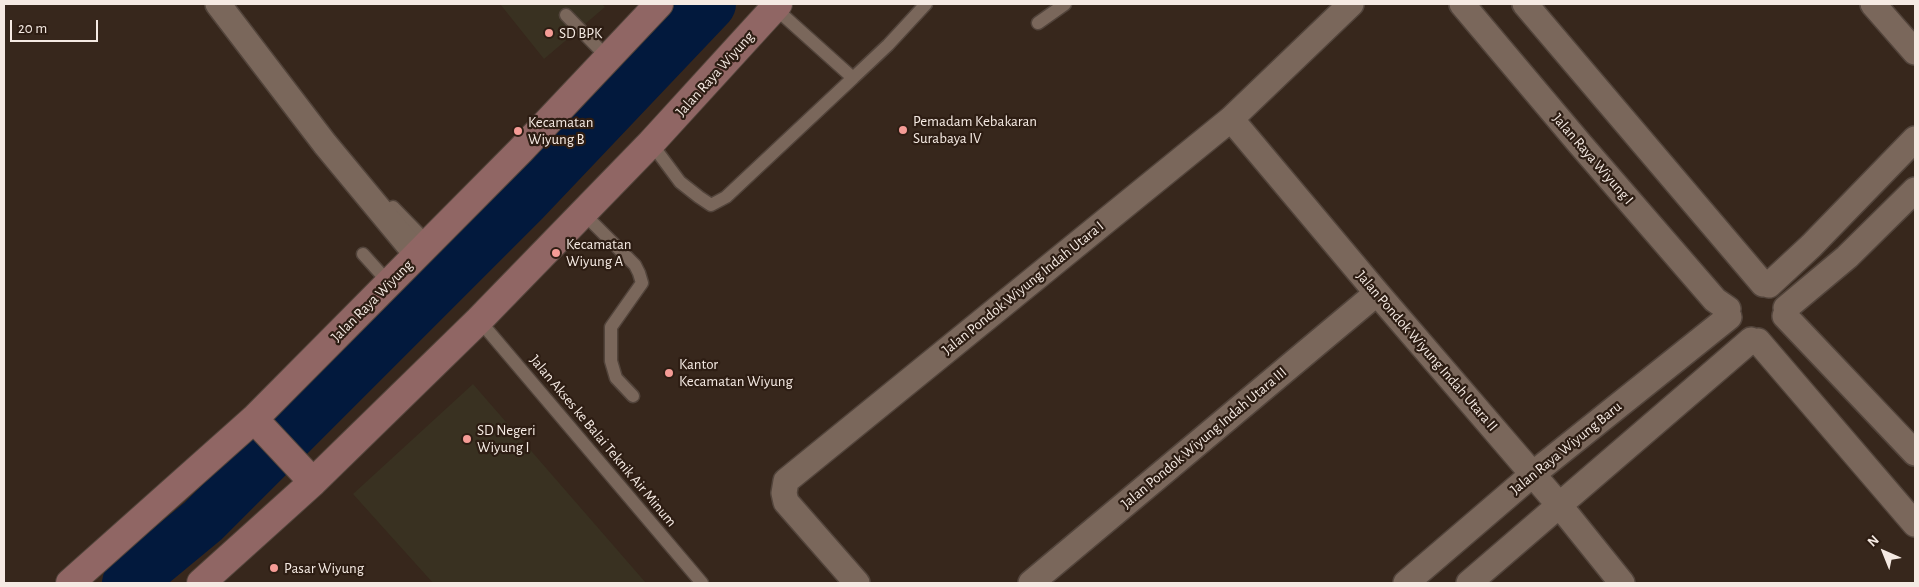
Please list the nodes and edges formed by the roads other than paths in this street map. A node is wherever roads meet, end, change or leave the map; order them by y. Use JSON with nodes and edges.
{"nodes":[{"id":1,"x":218,"y":4,"type":"edge"},
{"id":2,"x":926,"y":4,"type":"edge"},
{"id":3,"x":1065,"y":4,"type":"edge"},
{"id":4,"x":1351,"y":4,"type":"edge"},
{"id":5,"x":1462,"y":4,"type":"edge"},
{"id":6,"x":1525,"y":4,"type":"edge"},
{"id":7,"x":1873,"y":4,"type":"edge"},
{"id":8,"x":775,"y":5,"type":"edge"},
{"id":9,"x":649,"y":8,"type":"edge"},
{"id":10,"x":566,"y":15,"type":"dead end"},
{"id":11,"x":1038,"y":23,"type":"dead end"},
{"id":12,"x":1915,"y":52,"type":"edge"},
{"id":13,"x":608,"y":58,"type":"junction"},
{"id":14,"x":853,"y":78,"type":"junction"},
{"id":15,"x":1232,"y":119,"type":"junction"},
{"id":16,"x":1915,"y":139,"type":"edge"},
{"id":17,"x":651,"y":143,"type":"junction"},
{"id":18,"x":1915,"y":190,"type":"edge"},
{"id":19,"x":393,"y":207,"type":"dead end"},
{"id":20,"x":583,"y":213,"type":"junction"},
{"id":21,"x":423,"y":250,"type":"junction"},
{"id":22,"x":363,"y":254,"type":"dead end"},
{"id":23,"x":389,"y":283,"type":"junction"},
{"id":24,"x":1766,"y":284,"type":"junction"},
{"id":25,"x":1377,"y":293,"type":"junction"},
{"id":26,"x":1786,"y":312,"type":"junction"},
{"id":27,"x":1729,"y":313,"type":"junction"},
{"id":28,"x":479,"y":320,"type":"junction"},
{"id":29,"x":1755,"y":341,"type":"junction"},
{"id":30,"x":633,"y":396,"type":"dead end"},
{"id":31,"x":254,"y":420,"type":"junction"},
{"id":32,"x":1915,"y":453,"type":"edge"},
{"id":33,"x":1533,"y":474,"type":"junction"},
{"id":34,"x":307,"y":476,"type":"junction"},
{"id":35,"x":1560,"y":506,"type":"junction"},
{"id":36,"x":1915,"y":524,"type":"edge"},
{"id":37,"x":70,"y":583,"type":"edge"},
{"id":38,"x":201,"y":583,"type":"edge"},
{"id":39,"x":702,"y":583,"type":"edge"},
{"id":40,"x":856,"y":583,"type":"edge"},
{"id":41,"x":1032,"y":583,"type":"edge"},
{"id":42,"x":1406,"y":583,"type":"edge"},
{"id":43,"x":1469,"y":583,"type":"edge"},
{"id":44,"x":1622,"y":583,"type":"edge"}],
"edges":[{"from":1,"to":21,"type":"street"},
{"from":2,"to":14,"type":"lane"},
{"from":3,"to":11,"type":"lane"},
{"from":4,"to":15,"type":"street","name":"Jalan Pondok Wiyung Indah Utara I"},
{"from":5,"to":27,"type":"street","name":"Jalan Raya Wiyung I"},
{"from":6,"to":24,"type":"street"},
{"from":7,"to":12,"type":"street"},
{"from":8,"to":14,"type":"lane"},
{"from":8,"to":17,"type":"main road","name":"Jalan Raya Wiyung"},
{"from":9,"to":13,"type":"main road","name":"Jalan Raya Wiyung"},
{"from":10,"to":13,"type":"lane"},
{"from":13,"to":21,"type":"main road","name":"Jalan Raya Wiyung"},
{"from":14,"to":17,"type":"lane"},
{"from":15,"to":25,"type":"street","name":"Jalan Pondok Wiyung Indah Utara II"},
{"from":15,"to":40,"type":"street","name":"Jalan Pondok Wiyung Indah Utara I"},
{"from":16,"to":24,"type":"street"},
{"from":17,"to":20,"type":"main road","name":"Jalan Raya Wiyung"},
{"from":18,"to":26,"type":"street"},
{"from":19,"to":21,"type":"lane"},
{"from":20,"to":28,"type":"main road","name":"Jalan Raya Wiyung"},
{"from":20,"to":30,"type":"lane"},
{"from":21,"to":23,"type":"main road","name":"Jalan Raya Wiyung"},
{"from":22,"to":23,"type":"lane"},
{"from":23,"to":31,"type":"main road","name":"Jalan Raya Wiyung"},
{"from":24,"to":26,"type":"street"},
{"from":24,"to":27,"type":"street"},
{"from":25,"to":33,"type":"street","name":"Jalan Pondok Wiyung Indah Utara II"},
{"from":25,"to":41,"type":"street","name":"Jalan Pondok Wiyung Indah Utara III"},
{"from":26,"to":29,"type":"street"},
{"from":26,"to":32,"type":"street"},
{"from":27,"to":29,"type":"street"},
{"from":27,"to":33,"type":"street","name":"Jalan Raya Wiyung Baru"},
{"from":28,"to":34,"type":"main road","name":"Jalan Raya Wiyung"},
{"from":28,"to":39,"type":"lane","name":"Jalan Akses ke Balai Teknik Air Minum"},
{"from":29,"to":35,"type":"street"},
{"from":29,"to":36,"type":"street"},
{"from":31,"to":34,"type":"main road"},
{"from":31,"to":37,"type":"main road","name":"Jalan Raya Wiyung"},
{"from":33,"to":35,"type":"street","name":"Jalan Pondok Wiyung Indah Utara II"},
{"from":33,"to":42,"type":"street","name":"Jalan Raya Wiyung Baru"},
{"from":34,"to":38,"type":"main road","name":"Jalan Raya Wiyung"},
{"from":35,"to":43,"type":"street"},
{"from":35,"to":44,"type":"street","name":"Jalan Pondok Wiyung Indah Utara II"}]}
